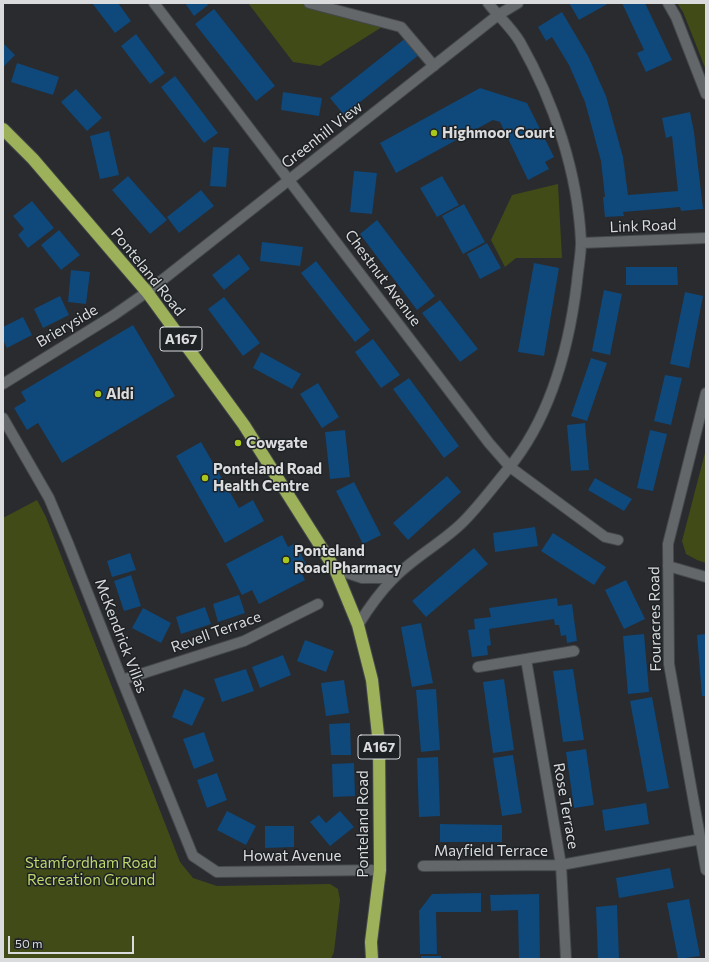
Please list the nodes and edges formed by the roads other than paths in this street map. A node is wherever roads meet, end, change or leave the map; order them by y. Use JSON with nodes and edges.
{"nodes":[{"id":1,"x":154,"y":3,"type":"edge"},
{"id":2,"x":309,"y":3,"type":"edge"},
{"id":3,"x":488,"y":3,"type":"edge"},
{"id":4,"x":518,"y":3,"type":"edge"},
{"id":5,"x":668,"y":3,"type":"edge"},
{"id":6,"x":498,"y":15,"type":"junction"},
{"id":7,"x":434,"y":66,"type":"junction"},
{"id":8,"x":706,"y":94,"type":"edge"},
{"id":9,"x":3,"y":128,"type":"edge"},
{"id":10,"x":290,"y":179,"type":"junction"},
{"id":11,"x":706,"y":238,"type":"edge"},
{"id":12,"x":581,"y":243,"type":"junction"},
{"id":13,"x":147,"y":292,"type":"junction"},
{"id":14,"x":3,"y":384,"type":"edge"},
{"id":15,"x":706,"y":393,"type":"edge"},
{"id":16,"x":3,"y":418,"type":"edge"},
{"id":17,"x":703,"y":425,"type":"edge"},
{"id":18,"x":510,"y":467,"type":"junction"},
{"id":19,"x":618,"y":540,"type":"dead end"},
{"id":20,"x":668,"y":566,"type":"junction"},
{"id":21,"x":335,"y":569,"type":"junction"},
{"id":22,"x":706,"y":577,"type":"edge"},
{"id":23,"x":393,"y":578,"type":"junction"},
{"id":24,"x":318,"y":604,"type":"dead end"},
{"id":25,"x":358,"y":626,"type":"junction"},
{"id":26,"x":574,"y":651,"type":"dead end"},
{"id":27,"x":526,"y":659,"type":"junction"},
{"id":28,"x":478,"y":668,"type":"dead end"},
{"id":29,"x":122,"y":680,"type":"junction"},
{"id":30,"x":700,"y":839,"type":"junction"},
{"id":31,"x":206,"y":864,"type":"joint"},
{"id":32,"x":562,"y":865,"type":"junction"},
{"id":33,"x":423,"y":866,"type":"dead end"},
{"id":34,"x":380,"y":870,"type":"junction"},
{"id":35,"x":706,"y":870,"type":"edge"},
{"id":36,"x":371,"y":942,"type":"junction"},
{"id":37,"x":363,"y":959,"type":"edge"},
{"id":38,"x":372,"y":959,"type":"edge"},
{"id":39,"x":566,"y":959,"type":"edge"}],
"edges":[{"from":1,"to":10,"type":"street","name":"Chestnut Avenue"},
{"from":2,"to":7,"type":"street"},
{"from":3,"to":6,"type":"street"},
{"from":4,"to":6,"type":"street","name":"Greenhill View"},
{"from":5,"to":8,"type":"street"},
{"from":6,"to":7,"type":"street","name":"Greenhill View"},
{"from":6,"to":12,"type":"street"},
{"from":7,"to":10,"type":"street","name":"Greenhill View"},
{"from":9,"to":13,"type":"highway","name":"Ponteland Road","number":"A167"},
{"from":10,"to":13,"type":"street","name":"Greenhill View"},
{"from":10,"to":18,"type":"street","name":"Chestnut Avenue"},
{"from":11,"to":12,"type":"street","name":"Link Road"},
{"from":12,"to":18,"type":"street"},
{"from":13,"to":14,"type":"street","name":"Brieryside"},
{"from":13,"to":21,"type":"highway","name":"Ponteland Road","number":"A167"},
{"from":15,"to":17,"type":"street","name":"Fouracres Road"},
{"from":16,"to":29,"type":"street","name":"McKendrick Villas"},
{"from":17,"to":20,"type":"street","name":"Fouracres Road"},
{"from":18,"to":19,"type":"street","name":"Chestnut Avenue"},
{"from":18,"to":23,"type":"street"},
{"from":20,"to":22,"type":"street"},
{"from":20,"to":30,"type":"street","name":"Fouracres Road"},
{"from":21,"to":23,"type":"street"},
{"from":21,"to":25,"type":"highway","name":"Ponteland Road","number":"A167"},
{"from":23,"to":25,"type":"street"},
{"from":24,"to":29,"type":"street","name":"Revell Terrace"},
{"from":25,"to":34,"type":"highway","name":"Ponteland Road","number":"A167"},
{"from":26,"to":27,"type":"street"},
{"from":27,"to":28,"type":"street"},
{"from":27,"to":32,"type":"street","name":"Rose Terrace"},
{"from":29,"to":31,"type":"street","name":"McKendrick Villas"},
{"from":30,"to":32,"type":"street","name":"Mayfield Terrace"},
{"from":30,"to":35,"type":"street","name":"Fouracres Road"},
{"from":31,"to":34,"type":"street","name":"Howat Avenue"},
{"from":32,"to":33,"type":"street","name":"Mayfield Terrace"},
{"from":32,"to":39,"type":"street","name":"Rose Terrace"},
{"from":34,"to":36,"type":"highway","name":"Ponteland Road","number":"A167"},
{"from":36,"to":37,"type":"highway","name":"Ponteland Road","number":"A167"},
{"from":36,"to":38,"type":"highway","name":"Ponteland Road","number":"A167"}]}
